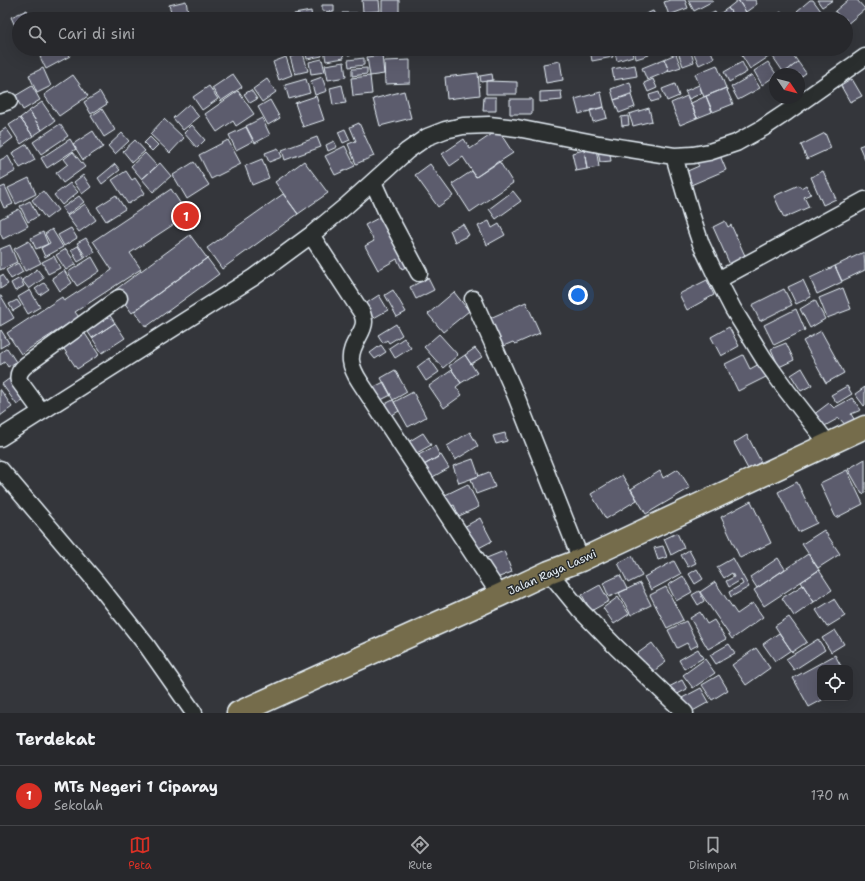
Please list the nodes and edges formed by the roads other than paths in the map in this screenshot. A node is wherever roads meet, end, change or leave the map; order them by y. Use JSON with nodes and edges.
{"nodes":[{"id":1,"x":865,"y":57,"type":"edge"},
{"id":2,"x":674,"y":156,"type":"junction"},
{"id":3,"x":373,"y":182,"type":"junction"},
{"id":4,"x":865,"y":200,"type":"edge"},
{"id":5,"x":311,"y":235,"type":"junction"},
{"id":6,"x":419,"y":273,"type":"dead end"},
{"id":7,"x":718,"y":280,"type":"junction"},
{"id":8,"x":119,"y":298,"type":"dead end"},
{"id":9,"x":473,"y":299,"type":"dead end"},
{"id":10,"x":41,"y":411,"type":"junction"},
{"id":11,"x":865,"y":428,"type":"edge"},
{"id":12,"x":0,"y":438,"type":"edge"},
{"id":13,"x":829,"y":444,"type":"junction"},
{"id":14,"x":0,"y":469,"type":"edge"},
{"id":15,"x":581,"y":560,"type":"junction"},
{"id":16,"x":549,"y":572,"type":"junction"},
{"id":17,"x":500,"y":595,"type":"junction"},
{"id":18,"x":194,"y":713,"type":"edge"},
{"id":19,"x":238,"y":713,"type":"edge"},
{"id":20,"x":685,"y":713,"type":"edge"}],
"edges":[{"from":1,"to":2,"type":"street"},
{"from":2,"to":3,"type":"street"},
{"from":2,"to":7,"type":"street"},
{"from":3,"to":5,"type":"street"},
{"from":3,"to":6,"type":"street"},
{"from":4,"to":7,"type":"street"},
{"from":5,"to":10,"type":"street"},
{"from":5,"to":17,"type":"street"},
{"from":7,"to":13,"type":"street"},
{"from":8,"to":10,"type":"street"},
{"from":9,"to":15,"type":"street"},
{"from":10,"to":12,"type":"street"},
{"from":11,"to":13,"type":"main road","name":"Jalan Raya Laswi"},
{"from":13,"to":15,"type":"main road","name":"Jalan Raya Laswi"},
{"from":14,"to":18,"type":"street"},
{"from":15,"to":16,"type":"main road","name":"Jalan Raya Laswi"},
{"from":16,"to":17,"type":"main road","name":"Jalan Raya Laswi"},
{"from":16,"to":20,"type":"street"},
{"from":17,"to":19,"type":"main road","name":"Jalan Raya Laswi"}]}
